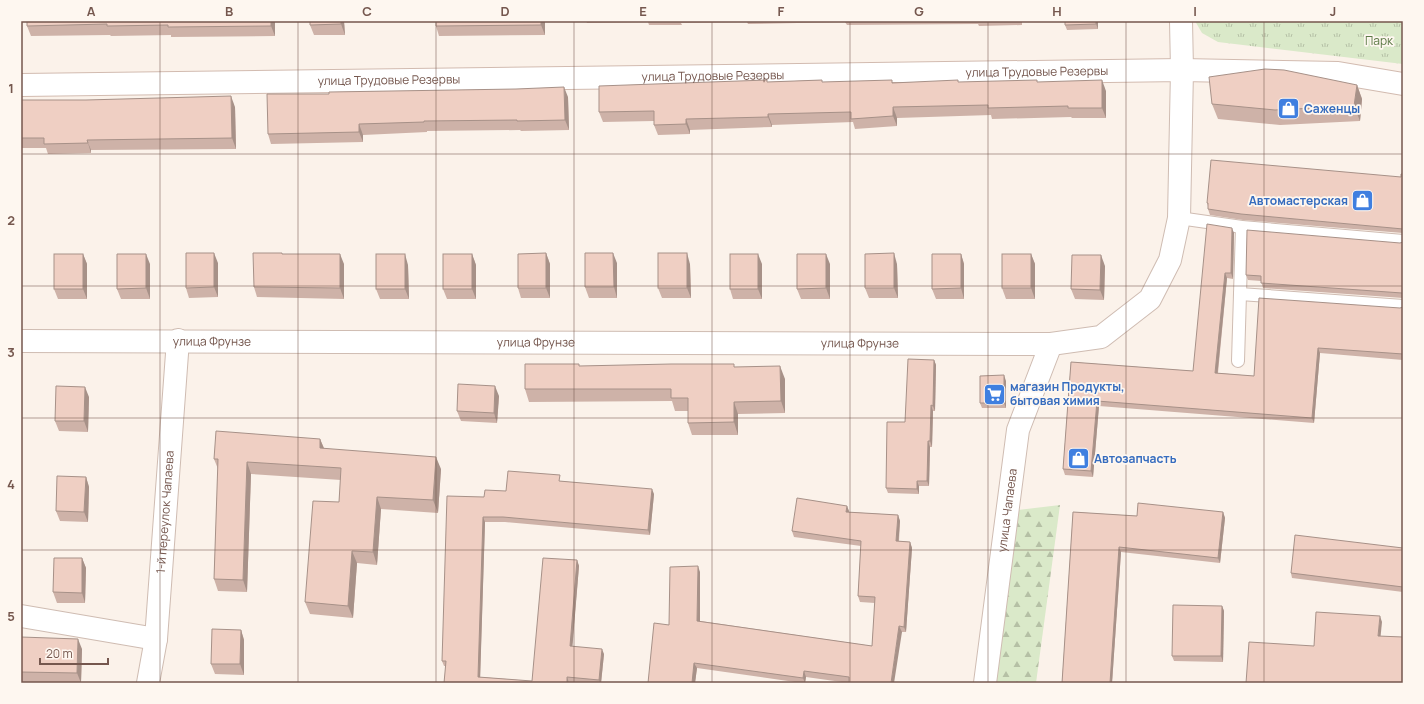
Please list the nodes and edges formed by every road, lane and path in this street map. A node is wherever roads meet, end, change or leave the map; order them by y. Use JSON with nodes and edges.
{"nodes":[{"id":1,"x":1181,"y":21,"type":"edge"},
{"id":2,"x":1182,"y":70,"type":"junction"},
{"id":3,"x":1403,"y":84,"type":"edge"},
{"id":4,"x":21,"y":85,"type":"edge"},
{"id":5,"x":1179,"y":218,"type":"junction"},
{"id":6,"x":1242,"y":227,"type":"junction"},
{"id":7,"x":1403,"y":241,"type":"edge"},
{"id":8,"x":1240,"y":294,"type":"junction"},
{"id":9,"x":1403,"y":306,"type":"edge"},
{"id":10,"x":178,"y":340,"type":"junction"},
{"id":11,"x":21,"y":341,"type":"edge"},
{"id":12,"x":1051,"y":344,"type":"junction"},
{"id":13,"x":1238,"y":361,"type":"dead end"},
{"id":14,"x":21,"y":616,"type":"edge"},
{"id":15,"x":156,"y":638,"type":"junction"},
{"id":16,"x":148,"y":683,"type":"edge"},
{"id":17,"x":985,"y":683,"type":"edge"}],
"edges":[{"from":1,"to":2,"type":"street","name":"улица Фрунзе"},
{"from":2,"to":3,"type":"street","name":"улица Трудовые Резервы"},
{"from":2,"to":4,"type":"street","name":"улица Трудовые Резервы"},
{"from":2,"to":5,"type":"street","name":"улица Фрунзе"},
{"from":5,"to":6,"type":"lane"},
{"from":5,"to":12,"type":"street","name":"улица Фрунзе"},
{"from":6,"to":7,"type":"lane"},
{"from":6,"to":8,"type":"lane"},
{"from":8,"to":9,"type":"lane"},
{"from":8,"to":13,"type":"lane"},
{"from":10,"to":11,"type":"street","name":"улица Фрунзе"},
{"from":10,"to":12,"type":"street","name":"улица Фрунзе"},
{"from":10,"to":15,"type":"street","name":"1-й переулок Чапаева"},
{"from":12,"to":17,"type":"street","name":"улица Чапаева"},
{"from":14,"to":15,"type":"street"},
{"from":15,"to":16,"type":"street","name":"1-й переулок Чапаева"}]}
